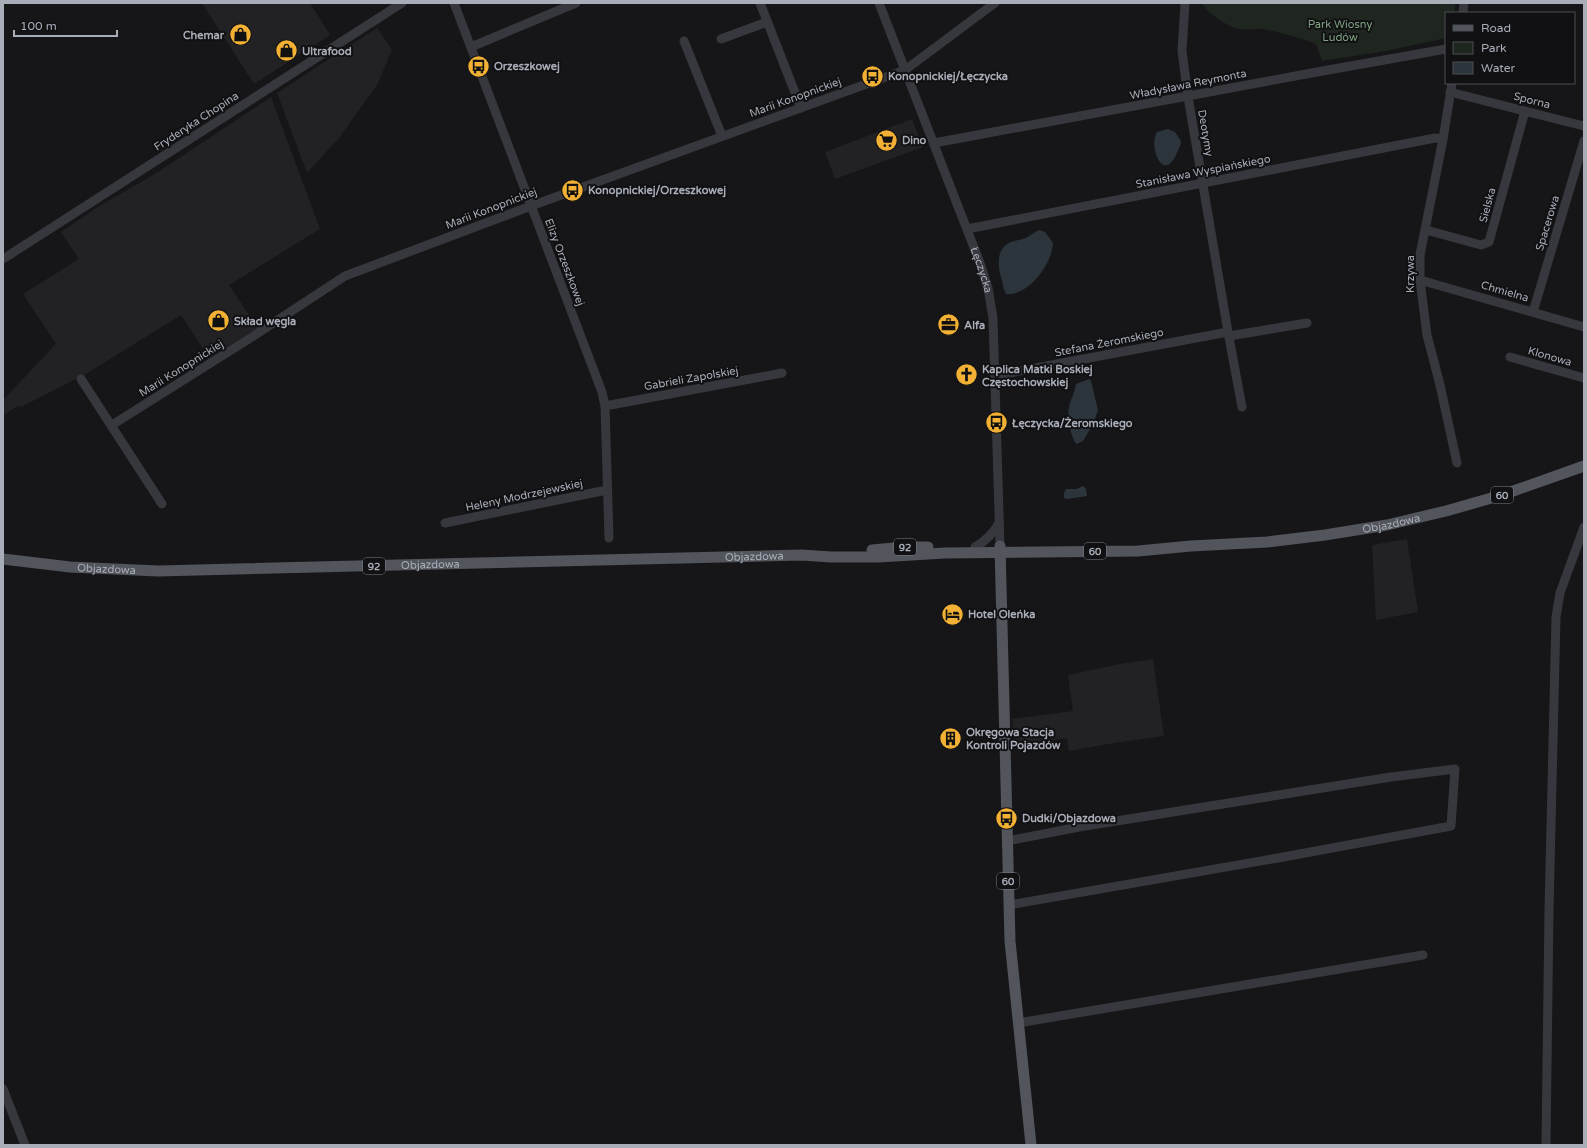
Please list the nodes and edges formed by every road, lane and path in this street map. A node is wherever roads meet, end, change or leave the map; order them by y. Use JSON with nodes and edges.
{"nodes":[{"id":1,"x":402,"y":3,"type":"edge"},
{"id":2,"x":454,"y":3,"type":"edge"},
{"id":3,"x":576,"y":3,"type":"edge"},
{"id":4,"x":760,"y":3,"type":"edge"},
{"id":5,"x":879,"y":3,"type":"edge"},
{"id":6,"x":995,"y":3,"type":"edge"},
{"id":7,"x":1185,"y":3,"type":"edge"},
{"id":8,"x":767,"y":22,"type":"junction"},
{"id":9,"x":721,"y":39,"type":"dead end"},
{"id":10,"x":684,"y":42,"type":"dead end"},
{"id":11,"x":471,"y":47,"type":"junction"},
{"id":12,"x":1445,"y":49,"type":"edge"},
{"id":13,"x":905,"y":70,"type":"junction"},
{"id":14,"x":1451,"y":88,"type":"edge"},
{"id":15,"x":1188,"y":97,"type":"junction"},
{"id":16,"x":801,"y":108,"type":"junction"},
{"id":17,"x":1525,"y":111,"type":"junction"},
{"id":18,"x":1584,"y":126,"type":"edge"},
{"id":19,"x":722,"y":136,"type":"junction"},
{"id":20,"x":1443,"y":139,"type":"junction"},
{"id":21,"x":1584,"y":141,"type":"edge"},
{"id":22,"x":934,"y":144,"type":"junction"},
{"id":23,"x":1203,"y":183,"type":"junction"},
{"id":24,"x":531,"y":206,"type":"junction"},
{"id":25,"x":967,"y":229,"type":"junction"},
{"id":26,"x":1426,"y":230,"type":"junction"},
{"id":27,"x":3,"y":259,"type":"edge"},
{"id":28,"x":1420,"y":280,"type":"junction"},
{"id":29,"x":1534,"y":312,"type":"junction"},
{"id":30,"x":1307,"y":323,"type":"dead end"},
{"id":31,"x":1584,"y":327,"type":"edge"},
{"id":32,"x":1228,"y":334,"type":"junction"},
{"id":33,"x":1510,"y":357,"type":"dead end"},
{"id":34,"x":782,"y":373,"type":"dead end"},
{"id":35,"x":995,"y":374,"type":"junction"},
{"id":36,"x":81,"y":378,"type":"dead end"},
{"id":37,"x":1584,"y":378,"type":"edge"},
{"id":38,"x":605,"y":406,"type":"junction"},
{"id":39,"x":1242,"y":407,"type":"dead end"},
{"id":40,"x":112,"y":425,"type":"junction"},
{"id":41,"x":1457,"y":463,"type":"dead end"},
{"id":42,"x":1584,"y":466,"type":"edge"},
{"id":43,"x":607,"y":490,"type":"junction"},
{"id":44,"x":162,"y":504,"type":"dead end"},
{"id":45,"x":1000,"y":521,"type":"junction"},
{"id":46,"x":445,"y":523,"type":"dead end"},
{"id":47,"x":1584,"y":527,"type":"edge"},
{"id":48,"x":609,"y":538,"type":"dead end"},
{"id":49,"x":975,"y":547,"type":"junction"},
{"id":50,"x":1000,"y":550,"type":"junction"},
{"id":51,"x":810,"y":556,"type":"junction"},
{"id":52,"x":3,"y":559,"type":"edge"},
{"id":53,"x":1007,"y":841,"type":"junction"},
{"id":54,"x":1009,"y":905,"type":"junction"},
{"id":55,"x":1423,"y":955,"type":"dead end"},
{"id":56,"x":1018,"y":1023,"type":"junction"},
{"id":57,"x":3,"y":1089,"type":"edge"},
{"id":58,"x":25,"y":1145,"type":"edge"},
{"id":59,"x":1031,"y":1145,"type":"edge"},
{"id":60,"x":1546,"y":1145,"type":"edge"}],
"edges":[{"from":1,"to":27,"type":"street","name":"Fryderyka Chopina"},
{"from":2,"to":11,"type":"street","name":"Elizy Orzeszkowej"},
{"from":3,"to":11,"type":"street"},
{"from":4,"to":8,"type":"street"},
{"from":5,"to":13,"type":"street","name":"Łęczycka"},
{"from":6,"to":13,"type":"street","name":"Marii Konopnickiej"},
{"from":7,"to":15,"type":"street","name":"Deotymy"},
{"from":8,"to":9,"type":"street"},
{"from":8,"to":16,"type":"street"},
{"from":10,"to":19,"type":"street"},
{"from":11,"to":24,"type":"street","name":"Elizy Orzeszkowej"},
{"from":12,"to":15,"type":"street","name":"Władysława Reymonta"},
{"from":13,"to":16,"type":"street","name":"Marii Konopnickiej"},
{"from":13,"to":22,"type":"street","name":"Łęczycka"},
{"from":14,"to":17,"type":"street","name":"Sporna"},
{"from":14,"to":20,"type":"street","name":"Krzywa"},
{"from":15,"to":22,"type":"street","name":"Władysława Reymonta"},
{"from":15,"to":23,"type":"street","name":"Deotymy"},
{"from":16,"to":19,"type":"street","name":"Marii Konopnickiej"},
{"from":17,"to":18,"type":"street","name":"Sporna"},
{"from":17,"to":26,"type":"street","name":"Sielska"},
{"from":19,"to":24,"type":"street","name":"Marii Konopnickiej"},
{"from":20,"to":23,"type":"street","name":"Stanisława Wyspiańskiego"},
{"from":20,"to":26,"type":"street","name":"Krzywa"},
{"from":21,"to":29,"type":"street","name":"Spacerowa"},
{"from":22,"to":25,"type":"street","name":"Łęczycka"},
{"from":23,"to":25,"type":"street","name":"Stanisława Wyspiańskiego"},
{"from":23,"to":32,"type":"street","name":"Deotymy"},
{"from":24,"to":38,"type":"street","name":"Elizy Orzeszkowej"},
{"from":24,"to":40,"type":"street","name":"Marii Konopnickiej"},
{"from":25,"to":35,"type":"street","name":"Łęczycka"},
{"from":26,"to":28,"type":"street","name":"Krzywa"},
{"from":28,"to":29,"type":"street","name":"Chmielna"},
{"from":28,"to":41,"type":"street","name":"Krzywa"},
{"from":29,"to":31,"type":"street","name":"Chmielna"},
{"from":30,"to":32,"type":"street"},
{"from":32,"to":35,"type":"street","name":"Stefana Żeromskiego"},
{"from":32,"to":39,"type":"street","name":"Deotymy"},
{"from":33,"to":37,"type":"street","name":"Klonowa"},
{"from":34,"to":38,"type":"street","name":"Gabrieli Zapolskiej"},
{"from":35,"to":45,"type":"street","name":"Łęczycka"},
{"from":36,"to":40,"type":"street"},
{"from":38,"to":43,"type":"street","name":"Elizy Orzeszkowej"},
{"from":40,"to":44,"type":"street"},
{"from":42,"to":50,"type":"main road","name":"Objazdowa","number":"60"},
{"from":43,"to":46,"type":"street","name":"Heleny Modrzejewskiej"},
{"from":43,"to":48,"type":"street","name":"Elizy Orzeszkowej"},
{"from":45,"to":49,"type":"street"},
{"from":45,"to":50,"type":"street","name":"Łęczycka"},
{"from":47,"to":60,"type":"street"},
{"from":49,"to":50,"type":"main road","name":"Objazdowa","number":"92"},
{"from":49,"to":51,"type":"main road","name":"Objazdowa","number":"92"},
{"from":50,"to":51,"type":"main road","name":"Objazdowa","number":"92"},
{"from":50,"to":53,"type":"main road","number":"60"},
{"from":51,"to":52,"type":"main road","name":"Objazdowa","number":"92"},
{"from":53,"to":54,"type":"main road","number":"60"},
{"from":53,"to":54,"type":"street"},
{"from":54,"to":56,"type":"main road","number":"60"},
{"from":55,"to":56,"type":"street"},
{"from":56,"to":59,"type":"main road","number":"60"},
{"from":57,"to":58,"type":"street"}]}
